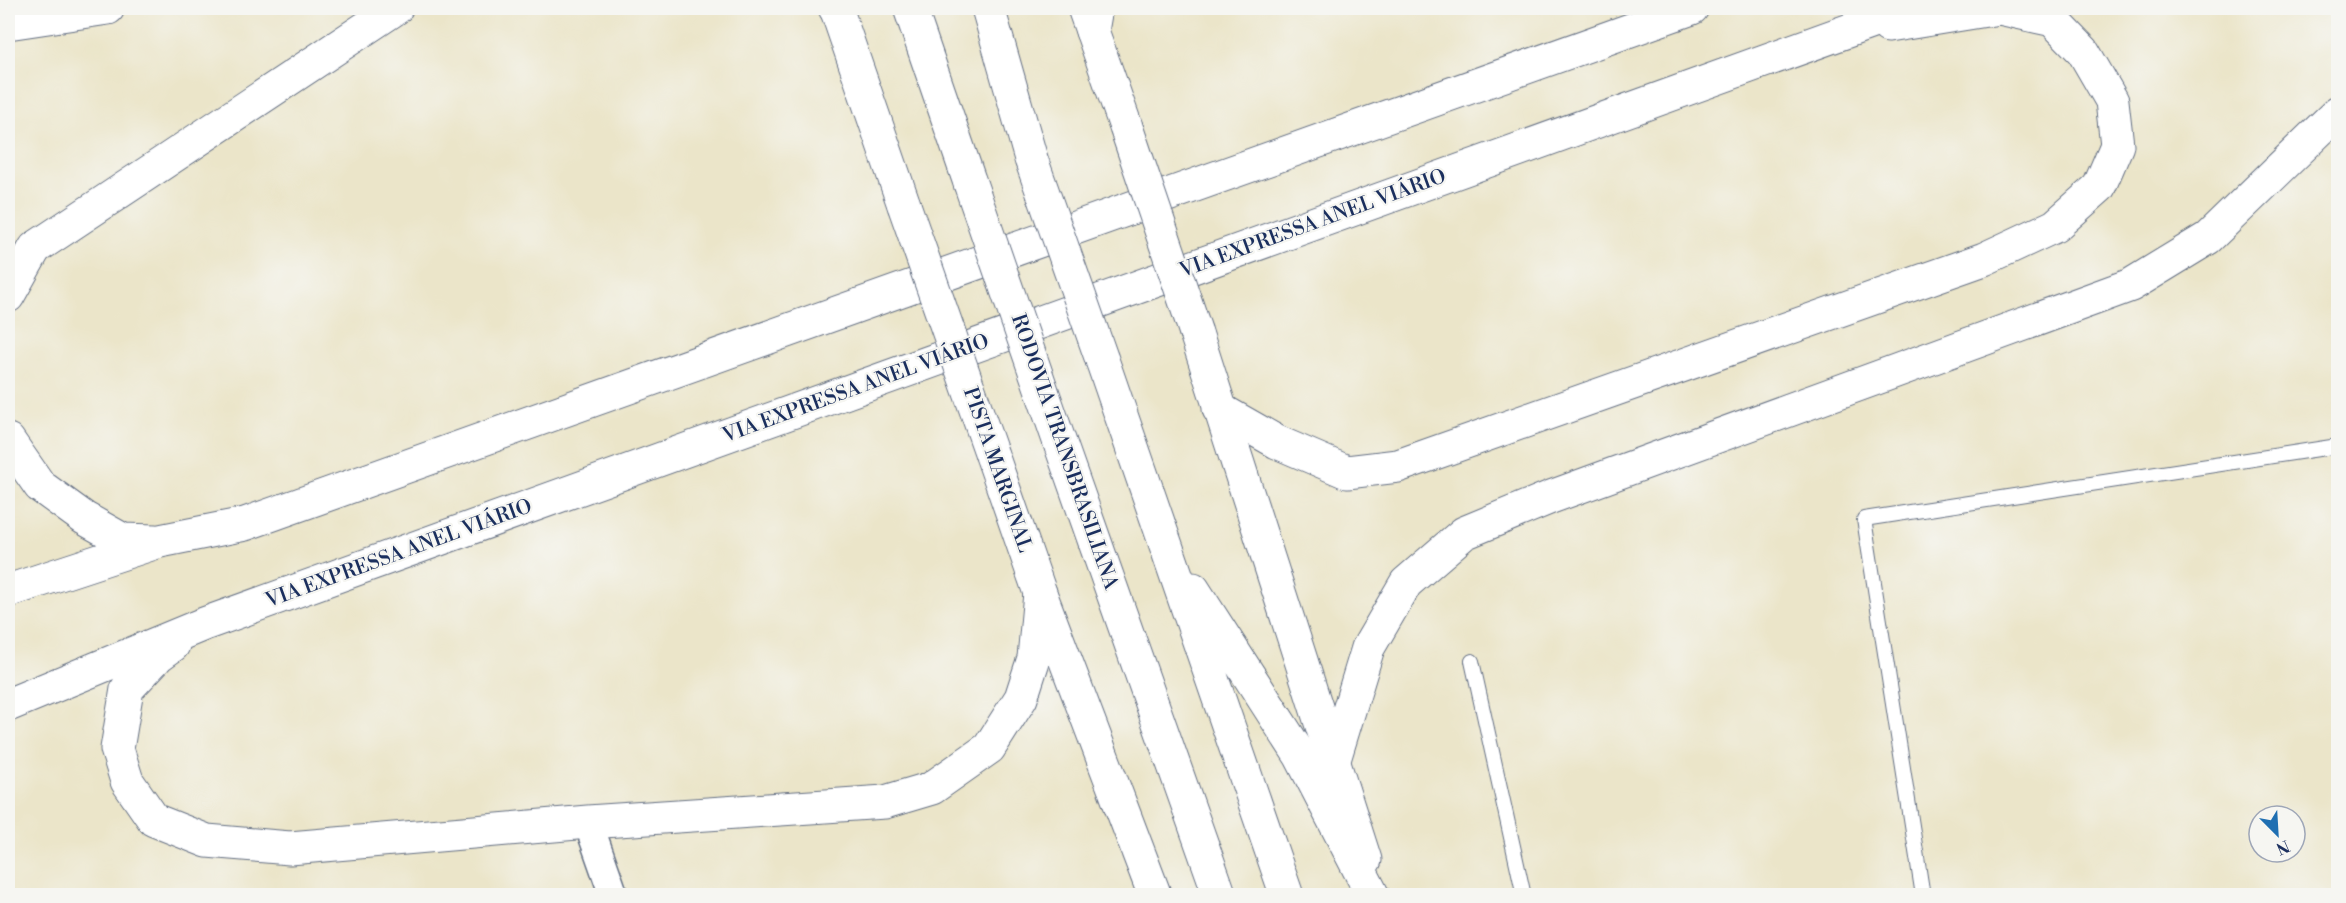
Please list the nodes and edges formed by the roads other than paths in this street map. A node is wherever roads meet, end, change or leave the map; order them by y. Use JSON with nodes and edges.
{"nodes":[{"id":1,"x":108,"y":8,"type":"edge"},
{"id":2,"x":396,"y":8,"type":"edge"},
{"id":3,"x":836,"y":8,"type":"edge"},
{"id":4,"x":910,"y":8,"type":"edge"},
{"id":5,"x":988,"y":8,"type":"edge"},
{"id":6,"x":1692,"y":8,"type":"edge"},
{"id":7,"x":1911,"y":8,"type":"edge"},
{"id":8,"x":1091,"y":15,"type":"edge"},
{"id":9,"x":8,"y":23,"type":"edge"},
{"id":10,"x":1836,"y":35,"type":"junction"},
{"id":11,"x":2338,"y":112,"type":"edge"},
{"id":12,"x":8,"y":296,"type":"edge"},
{"id":13,"x":1219,"y":409,"type":"junction"},
{"id":14,"x":8,"y":440,"type":"edge"},
{"id":15,"x":2338,"y":446,"type":"edge"},
{"id":16,"x":160,"y":542,"type":"junction"},
{"id":17,"x":1166,"y":547,"type":"junction"},
{"id":18,"x":8,"y":591,"type":"edge"},
{"id":19,"x":1040,"y":593,"type":"junction"},
{"id":20,"x":204,"y":624,"type":"junction"},
{"id":21,"x":1472,"y":661,"type":"dead end"},
{"id":22,"x":8,"y":705,"type":"edge"},
{"id":23,"x":1333,"y":763,"type":"junction"},
{"id":24,"x":588,"y":822,"type":"junction"},
{"id":25,"x":614,"y":896,"type":"edge"},
{"id":26,"x":1155,"y":896,"type":"edge"},
{"id":27,"x":1220,"y":896,"type":"edge"},
{"id":28,"x":1287,"y":896,"type":"edge"},
{"id":29,"x":1375,"y":896,"type":"edge"},
{"id":30,"x":1524,"y":896,"type":"edge"},
{"id":31,"x":1923,"y":896,"type":"edge"}],
"edges":[{"from":1,"to":9,"type":"main road"},
{"from":2,"to":12,"type":"main road"},
{"from":3,"to":19,"type":"main road","name":"PISTA MARGINAL","bridge":true},
{"from":4,"to":27,"type":"main road","name":"RODOVIA TRANSBRASILIANA","bridge":true},
{"from":5,"to":17,"type":"main road","bridge":true},
{"from":6,"to":16,"type":"main road"},
{"from":7,"to":10,"type":"main road","name":"VIA EXPRESSA ANEL VIÁRIO"},
{"from":8,"to":13,"type":"main road","bridge":true},
{"from":10,"to":13,"type":"main road"},
{"from":10,"to":20,"type":"main road","name":"VIA EXPRESSA ANEL VIÁRIO"},
{"from":11,"to":23,"type":"main road"},
{"from":13,"to":23,"type":"main road"},
{"from":14,"to":16,"type":"main road"},
{"from":15,"to":31,"type":"lane"},
{"from":16,"to":18,"type":"main road"},
{"from":17,"to":28,"type":"main road"},
{"from":17,"to":29,"type":"main road"},
{"from":19,"to":24,"type":"main road"},
{"from":19,"to":26,"type":"main road","name":"PISTA MARGINAL"},
{"from":20,"to":22,"type":"main road","name":"VIA EXPRESSA ANEL VIÁRIO"},
{"from":20,"to":24,"type":"main road"},
{"from":21,"to":30,"type":"lane"},
{"from":23,"to":29,"type":"main road"},
{"from":24,"to":25,"type":"street"}]}
